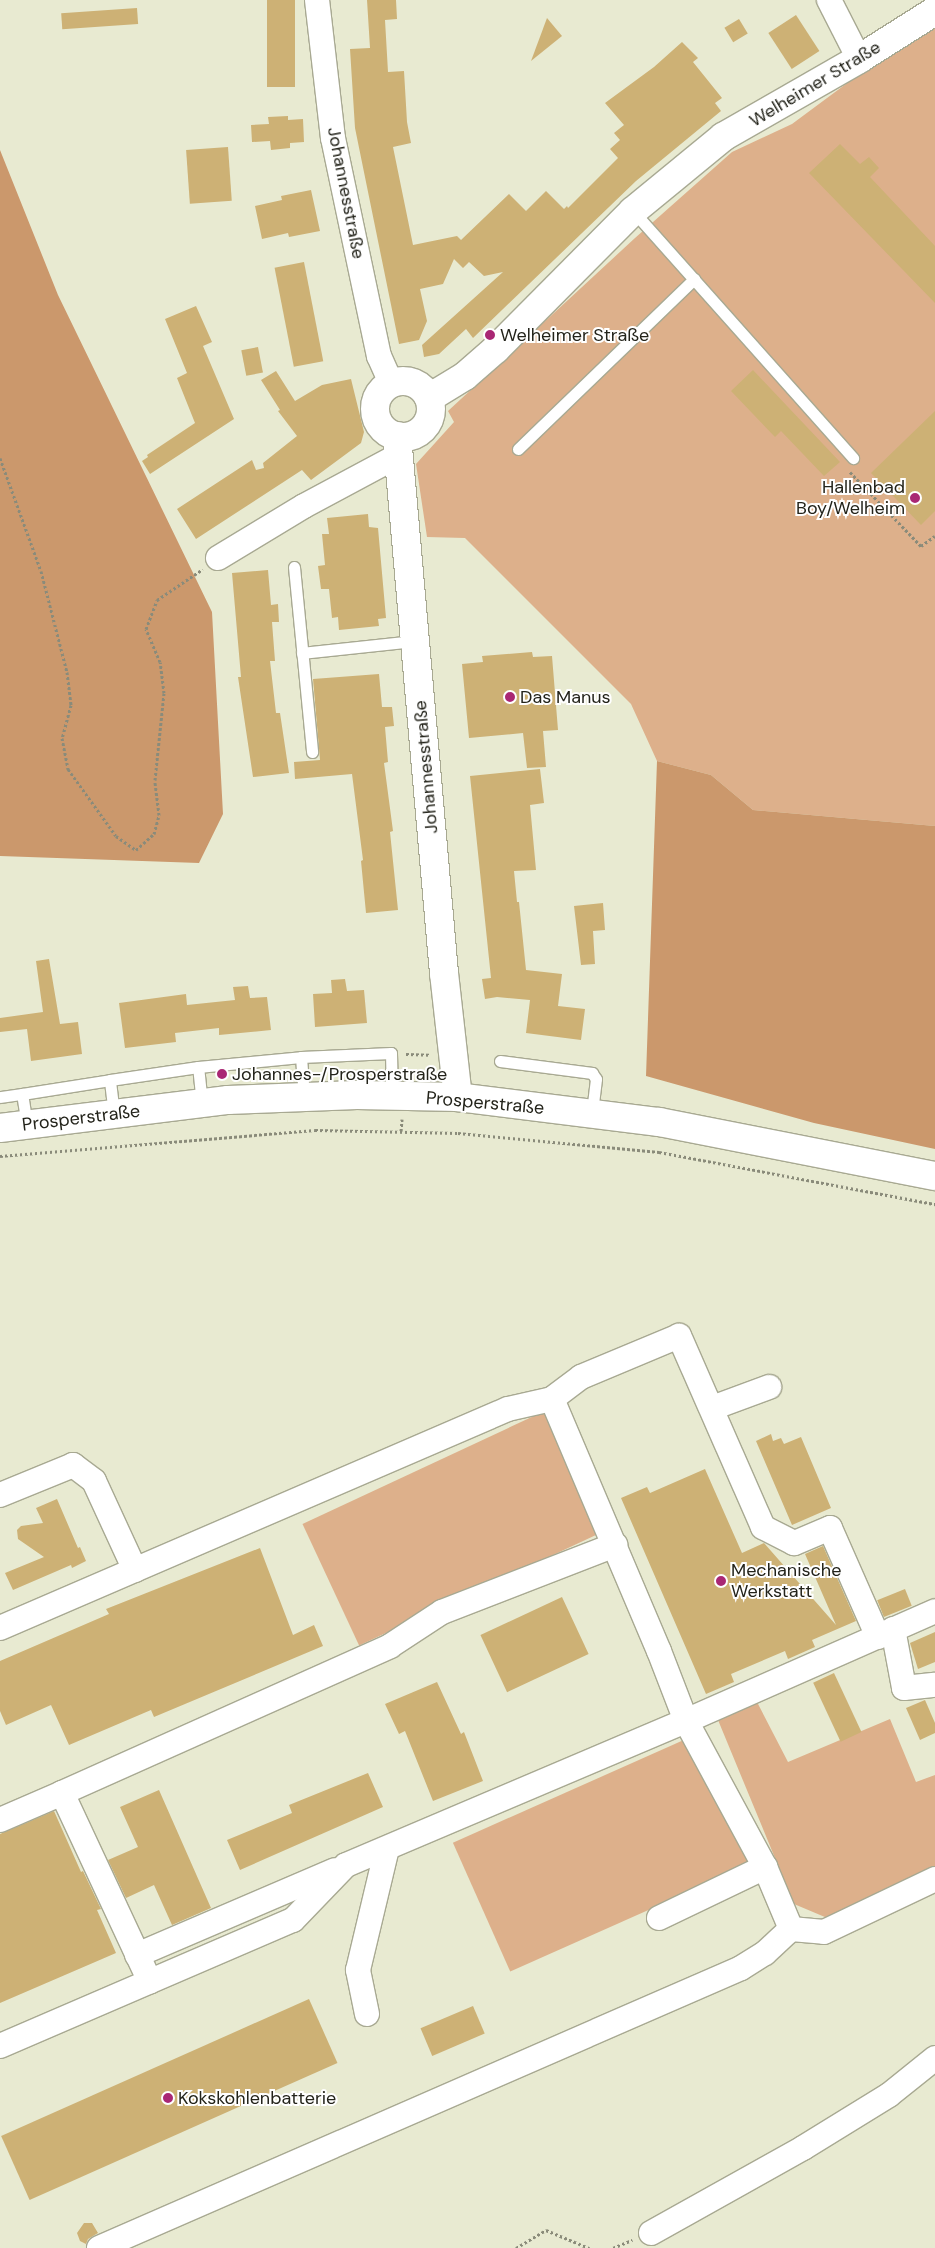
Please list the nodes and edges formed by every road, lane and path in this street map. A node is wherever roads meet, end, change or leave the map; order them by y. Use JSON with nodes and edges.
{"nodes":[{"id":1,"x":317,"y":0,"type":"edge"},
{"id":2,"x":829,"y":0,"type":"edge"},
{"id":3,"x":935,"y":11,"type":"edge"},
{"id":4,"x":860,"y":59,"type":"junction"},
{"id":5,"x":633,"y":210,"type":"junction"},
{"id":6,"x":694,"y":279,"type":"junction"},
{"id":7,"x":391,"y":383,"type":"junction"},
{"id":8,"x":429,"y":398,"type":"junction"},
{"id":9,"x":398,"y":446,"type":"junction"},
{"id":10,"x":518,"y":449,"type":"dead end"},
{"id":11,"x":0,"y":458,"type":"edge"},
{"id":12,"x":854,"y":458,"type":"joint"},
{"id":13,"x":935,"y":536,"type":"edge"},
{"id":14,"x":218,"y":558,"type":"joint"},
{"id":15,"x":294,"y":567,"type":"dead end"},
{"id":16,"x":415,"y":640,"type":"junction"},
{"id":17,"x":302,"y":653,"type":"junction"},
{"id":18,"x":312,"y":752,"type":"dead end"},
{"id":19,"x":301,"y":1057,"type":"junction"},
{"id":20,"x":500,"y":1061,"type":"dead end"},
{"id":21,"x":198,"y":1067,"type":"junction"},
{"id":22,"x":110,"y":1080,"type":"junction"},
{"id":23,"x":22,"y":1094,"type":"junction"},
{"id":24,"x":0,"y":1096,"type":"edge"},
{"id":25,"x":392,"y":1096,"type":"junction"},
{"id":26,"x":304,"y":1097,"type":"junction"},
{"id":27,"x":458,"y":1097,"type":"junction"},
{"id":28,"x":202,"y":1104,"type":"junction"},
{"id":29,"x":114,"y":1114,"type":"junction"},
{"id":30,"x":592,"y":1114,"type":"junction"},
{"id":31,"x":27,"y":1125,"type":"junction"},
{"id":32,"x":0,"y":1128,"type":"edge"},
{"id":33,"x":0,"y":1156,"type":"edge"},
{"id":34,"x":935,"y":1176,"type":"edge"},
{"id":35,"x":935,"y":1204,"type":"edge"},
{"id":36,"x":769,"y":1387,"type":"dead end"},
{"id":37,"x":552,"y":1399,"type":"junction"},
{"id":38,"x":712,"y":1408,"type":"junction"},
{"id":39,"x":0,"y":1495,"type":"edge"},
{"id":40,"x":615,"y":1545,"type":"junction"},
{"id":41,"x":135,"y":1570,"type":"junction"},
{"id":42,"x":935,"y":1611,"type":"edge"},
{"id":43,"x":0,"y":1628,"type":"edge"},
{"id":44,"x":886,"y":1633,"type":"junction"},
{"id":45,"x":935,"y":1685,"type":"edge"},
{"id":46,"x":686,"y":1721,"type":"junction"},
{"id":47,"x":62,"y":1793,"type":"junction"},
{"id":48,"x":0,"y":1820,"type":"edge"},
{"id":49,"x":387,"y":1848,"type":"junction"},
{"id":50,"x":346,"y":1866,"type":"junction"},
{"id":51,"x":765,"y":1867,"type":"junction"},
{"id":52,"x":935,"y":1879,"type":"edge"},
{"id":53,"x":659,"y":1918,"type":"dead end"},
{"id":54,"x":790,"y":1929,"type":"junction"},
{"id":55,"x":137,"y":1955,"type":"junction"},
{"id":56,"x":150,"y":1982,"type":"junction"},
{"id":57,"x":367,"y":2014,"type":"dead end"},
{"id":58,"x":0,"y":2046,"type":"edge"},
{"id":59,"x":935,"y":2058,"type":"edge"},
{"id":60,"x":651,"y":2233,"type":"dead end"},
{"id":61,"x":99,"y":2248,"type":"edge"},
{"id":62,"x":516,"y":2248,"type":"edge"},
{"id":63,"x":589,"y":2248,"type":"edge"}],
"edges":[{"from":1,"to":7,"type":"street","name":"Johannesstraße"},
{"from":2,"to":4,"type":"street"},
{"from":3,"to":4,"type":"street","name":"Welheimer Straße"},
{"from":4,"to":5,"type":"street","name":"Welheimer Straße"},
{"from":5,"to":6,"type":"lane"},
{"from":5,"to":8,"type":"street","name":"Welheimer Straße"},
{"from":6,"to":10,"type":"lane"},
{"from":6,"to":12,"type":"lane"},
{"from":7,"to":8,"type":"street"},
{"from":7,"to":9,"type":"street"},
{"from":8,"to":9,"type":"street"},
{"from":9,"to":14,"type":"street"},
{"from":9,"to":16,"type":"street","name":"Johannesstraße"},
{"from":11,"to":14,"type":"path"},
{"from":12,"to":13,"type":"path"},
{"from":15,"to":17,"type":"lane"},
{"from":16,"to":17,"type":"lane"},
{"from":16,"to":27,"type":"street","name":"Johannesstraße"},
{"from":17,"to":18,"type":"lane"},
{"from":19,"to":21,"type":"lane"},
{"from":19,"to":25,"type":"lane"},
{"from":19,"to":26,"type":"lane"},
{"from":20,"to":30,"type":"lane"},
{"from":21,"to":22,"type":"lane"},
{"from":21,"to":28,"type":"lane"},
{"from":22,"to":23,"type":"lane"},
{"from":22,"to":29,"type":"lane"},
{"from":23,"to":24,"type":"lane"},
{"from":23,"to":31,"type":"lane"},
{"from":25,"to":26,"type":"street","name":"Prosperstraße"},
{"from":25,"to":27,"type":"street","name":"Prosperstraße"},
{"from":26,"to":28,"type":"street","name":"Prosperstraße"},
{"from":27,"to":30,"type":"street","name":"Prosperstraße"},
{"from":28,"to":29,"type":"street","name":"Prosperstraße"},
{"from":29,"to":31,"type":"street","name":"Prosperstraße"},
{"from":30,"to":34,"type":"street","name":"Prosperstraße"},
{"from":31,"to":32,"type":"street","name":"Prosperstraße"},
{"from":33,"to":35,"type":"path"},
{"from":36,"to":38,"type":"street"},
{"from":37,"to":38,"type":"street"},
{"from":37,"to":40,"type":"street"},
{"from":37,"to":41,"type":"street"},
{"from":38,"to":44,"type":"street"},
{"from":39,"to":41,"type":"street"},
{"from":40,"to":46,"type":"street"},
{"from":40,"to":47,"type":"street"},
{"from":41,"to":43,"type":"street"},
{"from":42,"to":44,"type":"street"},
{"from":44,"to":45,"type":"street"},
{"from":44,"to":46,"type":"street"},
{"from":46,"to":49,"type":"street"},
{"from":46,"to":51,"type":"street"},
{"from":47,"to":48,"type":"street"},
{"from":47,"to":55,"type":"street"},
{"from":49,"to":50,"type":"street"},
{"from":49,"to":57,"type":"street"},
{"from":50,"to":55,"type":"street"},
{"from":50,"to":56,"type":"street"},
{"from":51,"to":53,"type":"street"},
{"from":51,"to":54,"type":"street"},
{"from":52,"to":54,"type":"street"},
{"from":54,"to":61,"type":"street"},
{"from":55,"to":56,"type":"street"},
{"from":56,"to":58,"type":"street"},
{"from":59,"to":60,"type":"street"},
{"from":62,"to":63,"type":"path"}]}
